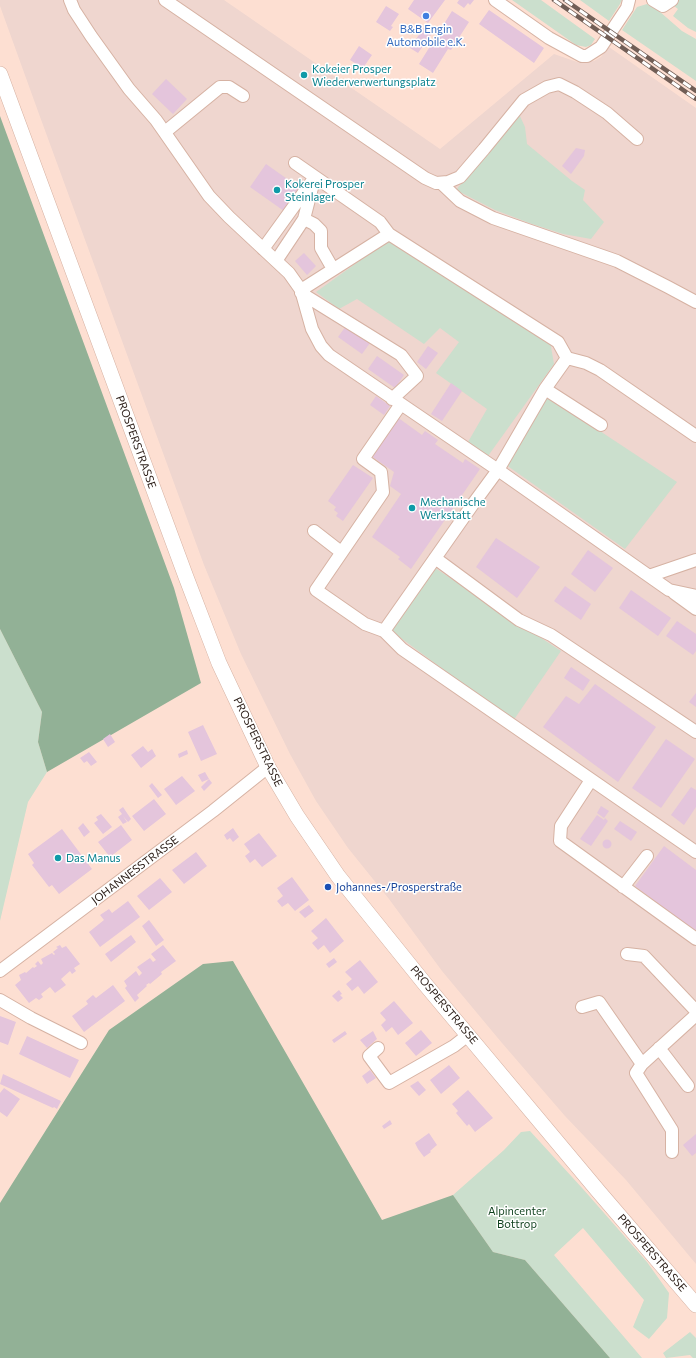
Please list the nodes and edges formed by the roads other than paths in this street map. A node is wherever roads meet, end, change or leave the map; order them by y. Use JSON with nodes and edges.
{"nodes":[{"id":1,"x":70,"y":0,"type":"edge"},
{"id":2,"x":165,"y":0,"type":"edge"},
{"id":3,"x":495,"y":0,"type":"edge"},
{"id":4,"x":629,"y":0,"type":"edge"},
{"id":5,"x":653,"y":0,"type":"edge"},
{"id":6,"x":672,"y":0,"type":"edge"},
{"id":7,"x":0,"y":74,"type":"edge"},
{"id":8,"x":243,"y":96,"type":"dead end"},
{"id":9,"x":165,"y":132,"type":"junction"},
{"id":10,"x":637,"y":139,"type":"dead end"},
{"id":11,"x":295,"y":163,"type":"dead end"},
{"id":12,"x":314,"y":177,"type":"junction"},
{"id":13,"x":441,"y":183,"type":"junction"},
{"id":14,"x":304,"y":219,"type":"junction"},
{"id":15,"x":389,"y":234,"type":"junction"},
{"id":16,"x":263,"y":249,"type":"junction"},
{"id":17,"x":276,"y":261,"type":"junction"},
{"id":18,"x":333,"y":269,"type":"junction"},
{"id":19,"x":301,"y":291,"type":"junction"},
{"id":20,"x":696,"y":302,"type":"edge"},
{"id":21,"x":567,"y":358,"type":"junction"},
{"id":22,"x":545,"y":389,"type":"junction"},
{"id":23,"x":396,"y":401,"type":"junction"},
{"id":24,"x":601,"y":425,"type":"dead end"},
{"id":25,"x":696,"y":436,"type":"edge"},
{"id":26,"x":498,"y":470,"type":"junction"},
{"id":27,"x":314,"y":531,"type":"dead end"},
{"id":28,"x":341,"y":552,"type":"junction"},
{"id":29,"x":435,"y":558,"type":"junction"},
{"id":30,"x":696,"y":560,"type":"edge"},
{"id":31,"x":649,"y":576,"type":"junction"},
{"id":32,"x":669,"y":590,"type":"junction"},
{"id":33,"x":696,"y":596,"type":"edge"},
{"id":34,"x":696,"y":609,"type":"edge"},
{"id":35,"x":384,"y":631,"type":"junction"},
{"id":36,"x":696,"y":732,"type":"edge"},
{"id":37,"x":268,"y":767,"type":"junction"},
{"id":38,"x":591,"y":780,"type":"junction"},
{"id":39,"x":696,"y":852,"type":"edge"},
{"id":40,"x":647,"y":856,"type":"dead end"},
{"id":41,"x":624,"y":887,"type":"junction"},
{"id":42,"x":696,"y":939,"type":"edge"},
{"id":43,"x":627,"y":954,"type":"dead end"},
{"id":44,"x":0,"y":971,"type":"edge"},
{"id":45,"x":0,"y":1000,"type":"edge"},
{"id":46,"x":582,"y":1007,"type":"dead end"},
{"id":47,"x":696,"y":1011,"type":"edge"},
{"id":48,"x":696,"y":1015,"type":"edge"},
{"id":49,"x":468,"y":1035,"type":"junction"},
{"id":50,"x":81,"y":1043,"type":"dead end"},
{"id":51,"x":378,"y":1048,"type":"dead end"},
{"id":52,"x":659,"y":1048,"type":"junction"},
{"id":53,"x":642,"y":1064,"type":"junction"},
{"id":54,"x":688,"y":1086,"type":"dead end"},
{"id":55,"x":672,"y":1152,"type":"dead end"},
{"id":56,"x":696,"y":1305,"type":"edge"}],
"edges":[{"from":1,"to":9,"type":"street"},
{"from":2,"to":13,"type":"street"},
{"from":3,"to":4,"type":"street"},
{"from":5,"to":6,"type":"street"},
{"from":7,"to":37,"type":"main road","name":"PROSPERSTRASSE"},
{"from":8,"to":9,"type":"street"},
{"from":9,"to":16,"type":"street"},
{"from":10,"to":13,"type":"street"},
{"from":11,"to":12,"type":"street"},
{"from":12,"to":14,"type":"street"},
{"from":12,"to":15,"type":"street"},
{"from":12,"to":16,"type":"street"},
{"from":13,"to":20,"type":"street"},
{"from":14,"to":17,"type":"street"},
{"from":14,"to":18,"type":"street"},
{"from":15,"to":18,"type":"street"},
{"from":15,"to":21,"type":"street"},
{"from":16,"to":17,"type":"street"},
{"from":17,"to":19,"type":"street"},
{"from":18,"to":19,"type":"street"},
{"from":19,"to":23,"type":"street"},
{"from":19,"to":23,"type":"street"},
{"from":21,"to":22,"type":"street"},
{"from":21,"to":25,"type":"street"},
{"from":22,"to":24,"type":"street"},
{"from":22,"to":26,"type":"street"},
{"from":23,"to":26,"type":"street"},
{"from":23,"to":28,"type":"street"},
{"from":26,"to":29,"type":"street"},
{"from":26,"to":31,"type":"street"},
{"from":27,"to":28,"type":"street"},
{"from":28,"to":35,"type":"street"},
{"from":29,"to":35,"type":"street"},
{"from":29,"to":36,"type":"street"},
{"from":30,"to":31,"type":"street"},
{"from":31,"to":32,"type":"street"},
{"from":32,"to":33,"type":"street"},
{"from":32,"to":34,"type":"street"},
{"from":35,"to":38,"type":"street"},
{"from":37,"to":44,"type":"street","name":"JOHANNESSTRASSE"},
{"from":37,"to":49,"type":"main road","name":"PROSPERSTRASSE"},
{"from":38,"to":39,"type":"street"},
{"from":38,"to":41,"type":"street"},
{"from":40,"to":41,"type":"street"},
{"from":41,"to":42,"type":"street"},
{"from":43,"to":47,"type":"street"},
{"from":45,"to":50,"type":"street"},
{"from":46,"to":53,"type":"street"},
{"from":48,"to":52,"type":"street"},
{"from":49,"to":51,"type":"street"},
{"from":49,"to":56,"type":"main road","name":"PROSPERSTRASSE"},
{"from":52,"to":53,"type":"street"},
{"from":52,"to":54,"type":"street"},
{"from":53,"to":55,"type":"street"}]}
